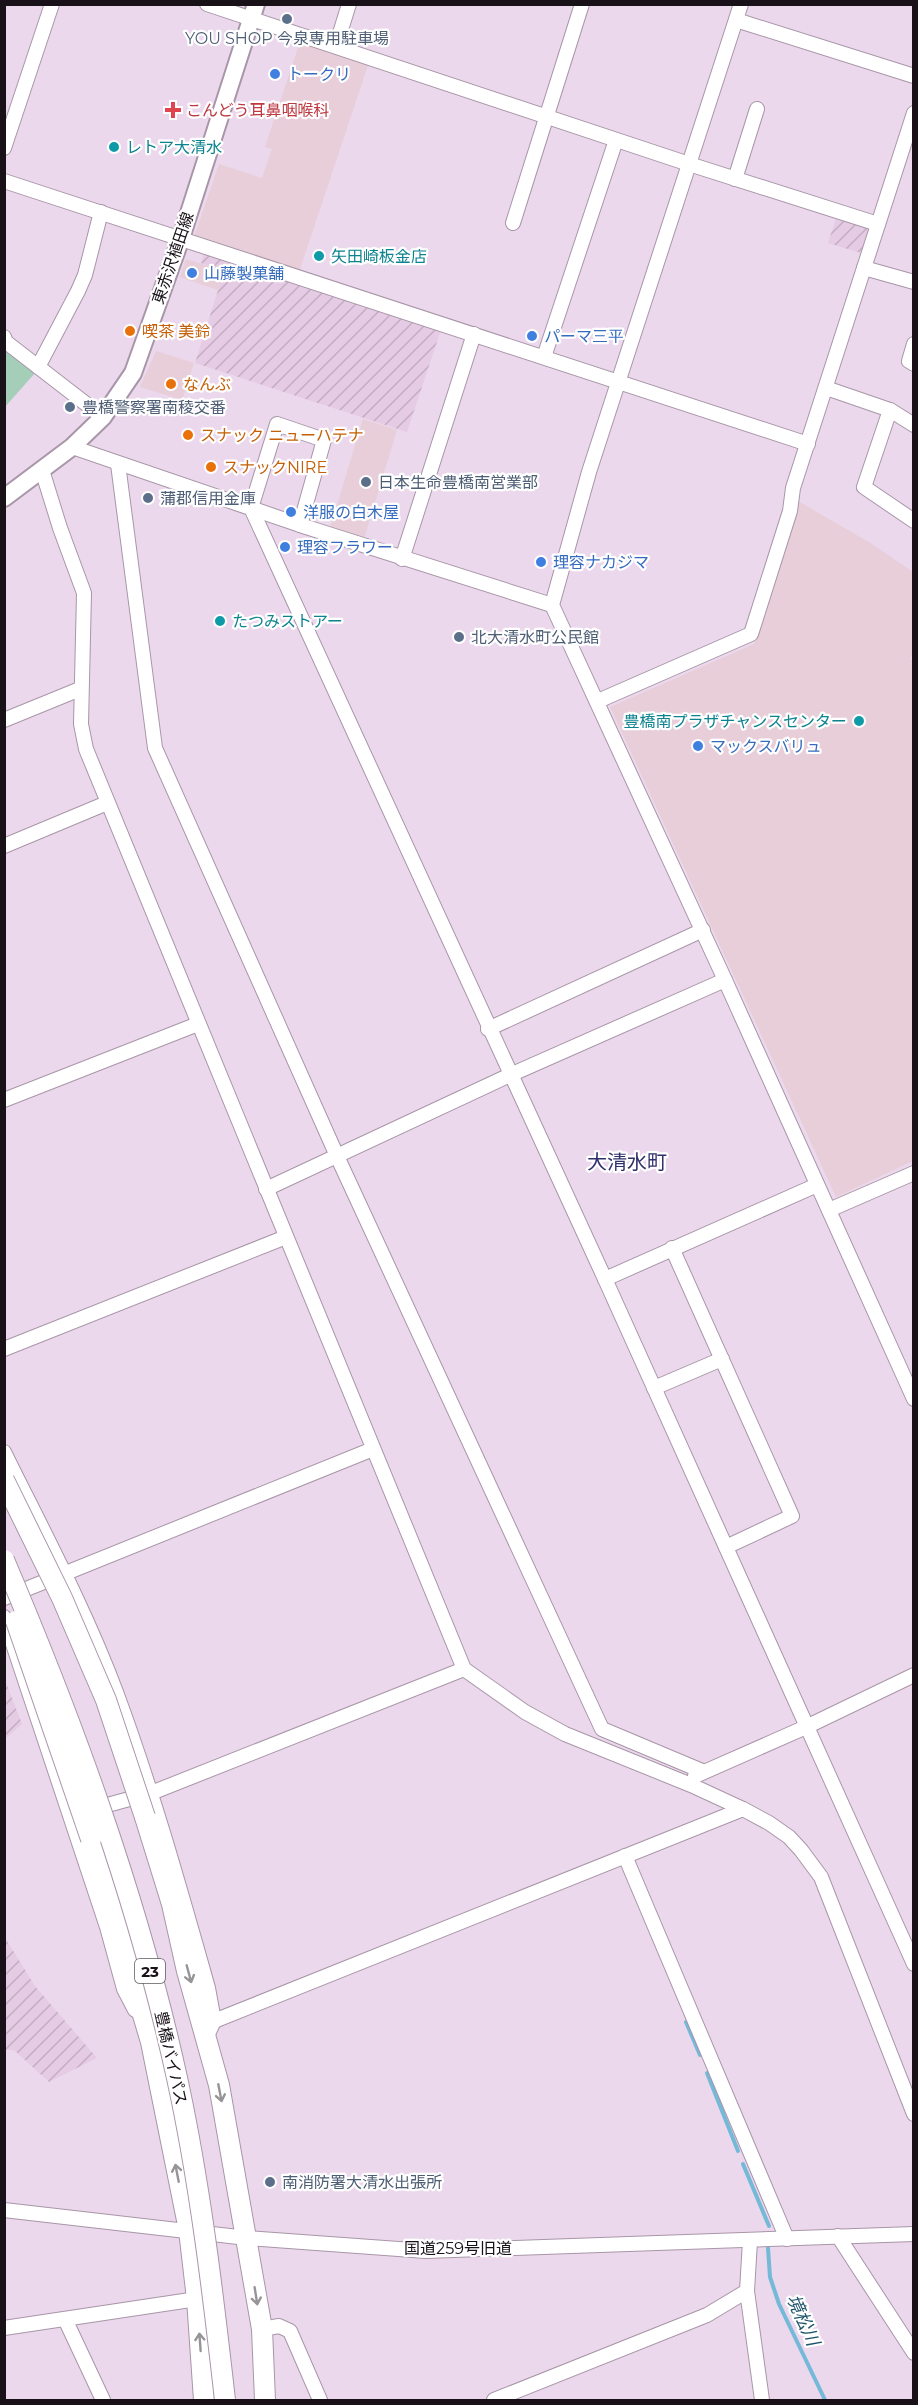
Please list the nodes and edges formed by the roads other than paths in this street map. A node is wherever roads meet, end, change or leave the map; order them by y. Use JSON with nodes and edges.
{"nodes":[{"id":1,"x":52,"y":4,"type":"edge"},
{"id":2,"x":207,"y":4,"type":"edge"},
{"id":3,"x":349,"y":4,"type":"edge"},
{"id":4,"x":582,"y":4,"type":"edge"},
{"id":5,"x":741,"y":4,"type":"edge"},
{"id":6,"x":254,"y":12,"type":"edge"},
{"id":7,"x":736,"y":20,"type":"junction"},
{"id":8,"x":336,"y":46,"type":"junction"},
{"id":9,"x":914,"y":76,"type":"edge"},
{"id":10,"x":757,"y":109,"type":"dead end"},
{"id":11,"x":914,"y":113,"type":"edge"},
{"id":12,"x":547,"y":116,"type":"junction"},
{"id":13,"x":616,"y":140,"type":"junction"},
{"id":14,"x":4,"y":148,"type":"edge"},
{"id":15,"x":690,"y":164,"type":"junction"},
{"id":16,"x":735,"y":178,"type":"junction"},
{"id":17,"x":4,"y":181,"type":"edge"},
{"id":18,"x":101,"y":212,"type":"junction"},
{"id":19,"x":513,"y":223,"type":"dead end"},
{"id":20,"x":878,"y":224,"type":"junction"},
{"id":21,"x":181,"y":238,"type":"junction"},
{"id":22,"x":864,"y":268,"type":"junction"},
{"id":23,"x":914,"y":282,"type":"edge"},
{"id":24,"x":474,"y":334,"type":"junction"},
{"id":25,"x":5,"y":341,"type":"edge"},
{"id":26,"x":914,"y":344,"type":"edge"},
{"id":27,"x":544,"y":357,"type":"junction"},
{"id":28,"x":914,"y":364,"type":"edge"},
{"id":29,"x":38,"y":367,"type":"junction"},
{"id":30,"x":618,"y":381,"type":"junction"},
{"id":31,"x":826,"y":388,"type":"junction"},
{"id":32,"x":890,"y":410,"type":"junction"},
{"id":33,"x":103,"y":417,"type":"junction"},
{"id":34,"x":914,"y":425,"type":"edge"},
{"id":35,"x":808,"y":444,"type":"junction"},
{"id":36,"x":72,"y":447,"type":"junction"},
{"id":37,"x":118,"y":464,"type":"junction"},
{"id":38,"x":42,"y":470,"type":"junction"},
{"id":39,"x":4,"y":498,"type":"edge"},
{"id":40,"x":250,"y":508,"type":"junction"},
{"id":41,"x":914,"y":521,"type":"edge"},
{"id":42,"x":300,"y":525,"type":"junction"},
{"id":43,"x":402,"y":559,"type":"junction"},
{"id":44,"x":552,"y":604,"type":"junction"},
{"id":45,"x":80,"y":689,"type":"junction"},
{"id":46,"x":598,"y":701,"type":"junction"},
{"id":47,"x":4,"y":720,"type":"edge"},
{"id":48,"x":107,"y":803,"type":"junction"},
{"id":49,"x":4,"y":846,"type":"edge"},
{"id":50,"x":703,"y":930,"type":"junction"},
{"id":51,"x":725,"y":980,"type":"junction"},
{"id":52,"x":198,"y":1024,"type":"junction"},
{"id":53,"x":488,"y":1029,"type":"junction"},
{"id":54,"x":510,"y":1075,"type":"junction"},
{"id":55,"x":4,"y":1100,"type":"edge"},
{"id":56,"x":337,"y":1156,"type":"junction"},
{"id":57,"x":914,"y":1173,"type":"edge"},
{"id":58,"x":817,"y":1185,"type":"junction"},
{"id":59,"x":266,"y":1189,"type":"junction"},
{"id":60,"x":829,"y":1210,"type":"junction"},
{"id":61,"x":286,"y":1237,"type":"junction"},
{"id":62,"x":672,"y":1248,"type":"junction"},
{"id":63,"x":605,"y":1279,"type":"junction"},
{"id":64,"x":4,"y":1349,"type":"edge"},
{"id":65,"x":722,"y":1359,"type":"junction"},
{"id":66,"x":654,"y":1388,"type":"junction"},
{"id":67,"x":914,"y":1400,"type":"edge"},
{"id":68,"x":373,"y":1449,"type":"junction"},
{"id":69,"x":4,"y":1452,"type":"edge"},
{"id":70,"x":4,"y":1480,"type":"edge"},
{"id":71,"x":726,"y":1547,"type":"junction"},
{"id":72,"x":5,"y":1561,"type":"edge"},
{"id":73,"x":64,"y":1572,"type":"junction"},
{"id":74,"x":4,"y":1598,"type":"edge"},
{"id":75,"x":4,"y":1617,"type":"edge"},
{"id":76,"x":464,"y":1669,"type":"junction"},
{"id":77,"x":914,"y":1675,"type":"edge"},
{"id":78,"x":806,"y":1727,"type":"junction"},
{"id":79,"x":702,"y":1771,"type":"junction"},
{"id":80,"x":692,"y":1785,"type":"junction"},
{"id":81,"x":151,"y":1793,"type":"junction"},
{"id":82,"x":743,"y":1809,"type":"junction"},
{"id":83,"x":70,"y":1815,"type":"junction"},
{"id":84,"x":625,"y":1856,"type":"junction"},
{"id":85,"x":914,"y":1964,"type":"edge"},
{"id":86,"x":210,"y":2028,"type":"junction"},
{"id":87,"x":151,"y":2042,"type":"junction"},
{"id":88,"x":914,"y":2114,"type":"edge"},
{"id":89,"x":4,"y":2210,"type":"edge"},
{"id":90,"x":189,"y":2230,"type":"junction"},
{"id":91,"x":914,"y":2234,"type":"edge"},
{"id":92,"x":838,"y":2236,"type":"junction"},
{"id":93,"x":247,"y":2238,"type":"junction"},
{"id":94,"x":787,"y":2239,"type":"junction"},
{"id":95,"x":750,"y":2241,"type":"junction"},
{"id":96,"x":747,"y":2291,"type":"junction"},
{"id":97,"x":197,"y":2299,"type":"junction"},
{"id":98,"x":65,"y":2319,"type":"junction"},
{"id":99,"x":4,"y":2328,"type":"edge"},
{"id":100,"x":262,"y":2329,"type":"junction"},
{"id":101,"x":910,"y":2338,"type":"edge"},
{"id":102,"x":914,"y":2353,"type":"edge"},
{"id":103,"x":103,"y":2400,"type":"edge"},
{"id":104,"x":204,"y":2400,"type":"edge"},
{"id":105,"x":225,"y":2400,"type":"edge"},
{"id":106,"x":265,"y":2400,"type":"edge"},
{"id":107,"x":320,"y":2400,"type":"edge"},
{"id":108,"x":494,"y":2400,"type":"edge"},
{"id":109,"x":762,"y":2400,"type":"edge"}],
"edges":[{"from":1,"to":14,"type":"street"},
{"from":2,"to":6,"type":"street"},
{"from":3,"to":8,"type":"street"},
{"from":4,"to":12,"type":"street"},
{"from":5,"to":7,"type":"street"},
{"from":6,"to":8,"type":"street"},
{"from":6,"to":21,"type":"main road","name":"東赤沢植田線"},
{"from":7,"to":9,"type":"street"},
{"from":7,"to":15,"type":"street"},
{"from":8,"to":12,"type":"street"},
{"from":10,"to":16,"type":"street"},
{"from":11,"to":20,"type":"street"},
{"from":12,"to":13,"type":"street"},
{"from":12,"to":19,"type":"street"},
{"from":13,"to":15,"type":"street"},
{"from":13,"to":27,"type":"street"},
{"from":15,"to":16,"type":"street"},
{"from":15,"to":30,"type":"street"},
{"from":16,"to":20,"type":"street"},
{"from":17,"to":18,"type":"street"},
{"from":18,"to":21,"type":"street"},
{"from":18,"to":29,"type":"street"},
{"from":20,"to":22,"type":"street"},
{"from":21,"to":24,"type":"street"},
{"from":21,"to":33,"type":"main road","name":"東赤沢植田線"},
{"from":22,"to":23,"type":"street"},
{"from":22,"to":31,"type":"street"},
{"from":24,"to":27,"type":"street"},
{"from":24,"to":43,"type":"street"},
{"from":25,"to":29,"type":"street"},
{"from":26,"to":28,"type":"street"},
{"from":27,"to":30,"type":"street"},
{"from":29,"to":33,"type":"street"},
{"from":30,"to":35,"type":"street"},
{"from":30,"to":44,"type":"street"},
{"from":31,"to":32,"type":"street"},
{"from":31,"to":35,"type":"street"},
{"from":32,"to":34,"type":"street"},
{"from":32,"to":41,"type":"street"},
{"from":33,"to":36,"type":"main road","name":"東赤沢植田線"},
{"from":35,"to":46,"type":"street"},
{"from":36,"to":37,"type":"street"},
{"from":36,"to":38,"type":"main road","name":"東赤沢植田線"},
{"from":37,"to":40,"type":"street"},
{"from":37,"to":56,"type":"street"},
{"from":38,"to":39,"type":"main road","name":"東赤沢植田線"},
{"from":38,"to":45,"type":"street"},
{"from":40,"to":42,"type":"street"},
{"from":40,"to":42,"type":"street"},
{"from":40,"to":53,"type":"street"},
{"from":42,"to":43,"type":"street"},
{"from":43,"to":44,"type":"street"},
{"from":44,"to":46,"type":"street"},
{"from":45,"to":47,"type":"street"},
{"from":45,"to":48,"type":"street"},
{"from":46,"to":50,"type":"street"},
{"from":48,"to":49,"type":"street"},
{"from":48,"to":52,"type":"street"},
{"from":50,"to":51,"type":"street"},
{"from":50,"to":53,"type":"street"},
{"from":51,"to":54,"type":"street"},
{"from":51,"to":58,"type":"street"},
{"from":52,"to":55,"type":"street"},
{"from":52,"to":59,"type":"street"},
{"from":53,"to":54,"type":"street"},
{"from":54,"to":56,"type":"street"},
{"from":54,"to":63,"type":"street"},
{"from":56,"to":59,"type":"street"},
{"from":56,"to":79,"type":"street"},
{"from":57,"to":60,"type":"street"},
{"from":58,"to":60,"type":"street"},
{"from":58,"to":62,"type":"street"},
{"from":59,"to":61,"type":"street"},
{"from":60,"to":67,"type":"street"},
{"from":61,"to":64,"type":"street"},
{"from":61,"to":68,"type":"street"},
{"from":62,"to":63,"type":"street"},
{"from":62,"to":65,"type":"street"},
{"from":63,"to":66,"type":"street"},
{"from":65,"to":66,"type":"street"},
{"from":65,"to":71,"type":"street"},
{"from":66,"to":71,"type":"street"},
{"from":68,"to":73,"type":"street"},
{"from":68,"to":76,"type":"street"},
{"from":69,"to":73,"type":"street"},
{"from":70,"to":86,"type":"highway","number":"23","one_way":true,"bridge":true},
{"from":71,"to":78,"type":"street"},
{"from":72,"to":87,"type":"highway","number":"23","bridge":true},
{"from":72,"to":105,"type":"highway","name":"豊橋バイパス","number":"23","bridge":true},
{"from":73,"to":74,"type":"street"},
{"from":73,"to":81,"type":"street"},
{"from":75,"to":83,"type":"street"},
{"from":76,"to":80,"type":"street"},
{"from":76,"to":81,"type":"street"},
{"from":77,"to":78,"type":"street"},
{"from":78,"to":79,"type":"street"},
{"from":78,"to":85,"type":"street"},
{"from":79,"to":80,"type":"street"},
{"from":80,"to":82,"type":"street"},
{"from":81,"to":83,"type":"street"},
{"from":81,"to":86,"type":"street"},
{"from":82,"to":84,"type":"street"},
{"from":82,"to":88,"type":"street"},
{"from":83,"to":87,"type":"street"},
{"from":84,"to":86,"type":"street"},
{"from":84,"to":94,"type":"street"},
{"from":86,"to":93,"type":"highway","number":"23","one_way":true},
{"from":90,"to":87,"type":"highway","number":"23","one_way":true},
{"from":89,"to":90,"type":"street","name":"国道259号旧道"},
{"from":90,"to":93,"type":"street","name":"国道259号旧道"},
{"from":90,"to":97,"type":"highway","number":"23"},
{"from":91,"to":92,"type":"street","name":"国道259号旧道"},
{"from":92,"to":94,"type":"street","name":"国道259号旧道"},
{"from":92,"to":101,"type":"street"},
{"from":93,"to":95,"type":"street","name":"国道259号旧道"},
{"from":93,"to":100,"type":"highway","number":"23","one_way":true},
{"from":94,"to":95,"type":"street","name":"国道259号旧道"},
{"from":95,"to":96,"type":"street"},
{"from":96,"to":108,"type":"street"},
{"from":96,"to":109,"type":"street"},
{"from":97,"to":98,"type":"street"},
{"from":104,"to":97,"type":"highway","number":"23","one_way":true},
{"from":98,"to":99,"type":"street"},
{"from":98,"to":103,"type":"street"},
{"from":100,"to":106,"type":"highway","number":"23"},
{"from":100,"to":107,"type":"street"},
{"from":101,"to":102,"type":"street"}]}
